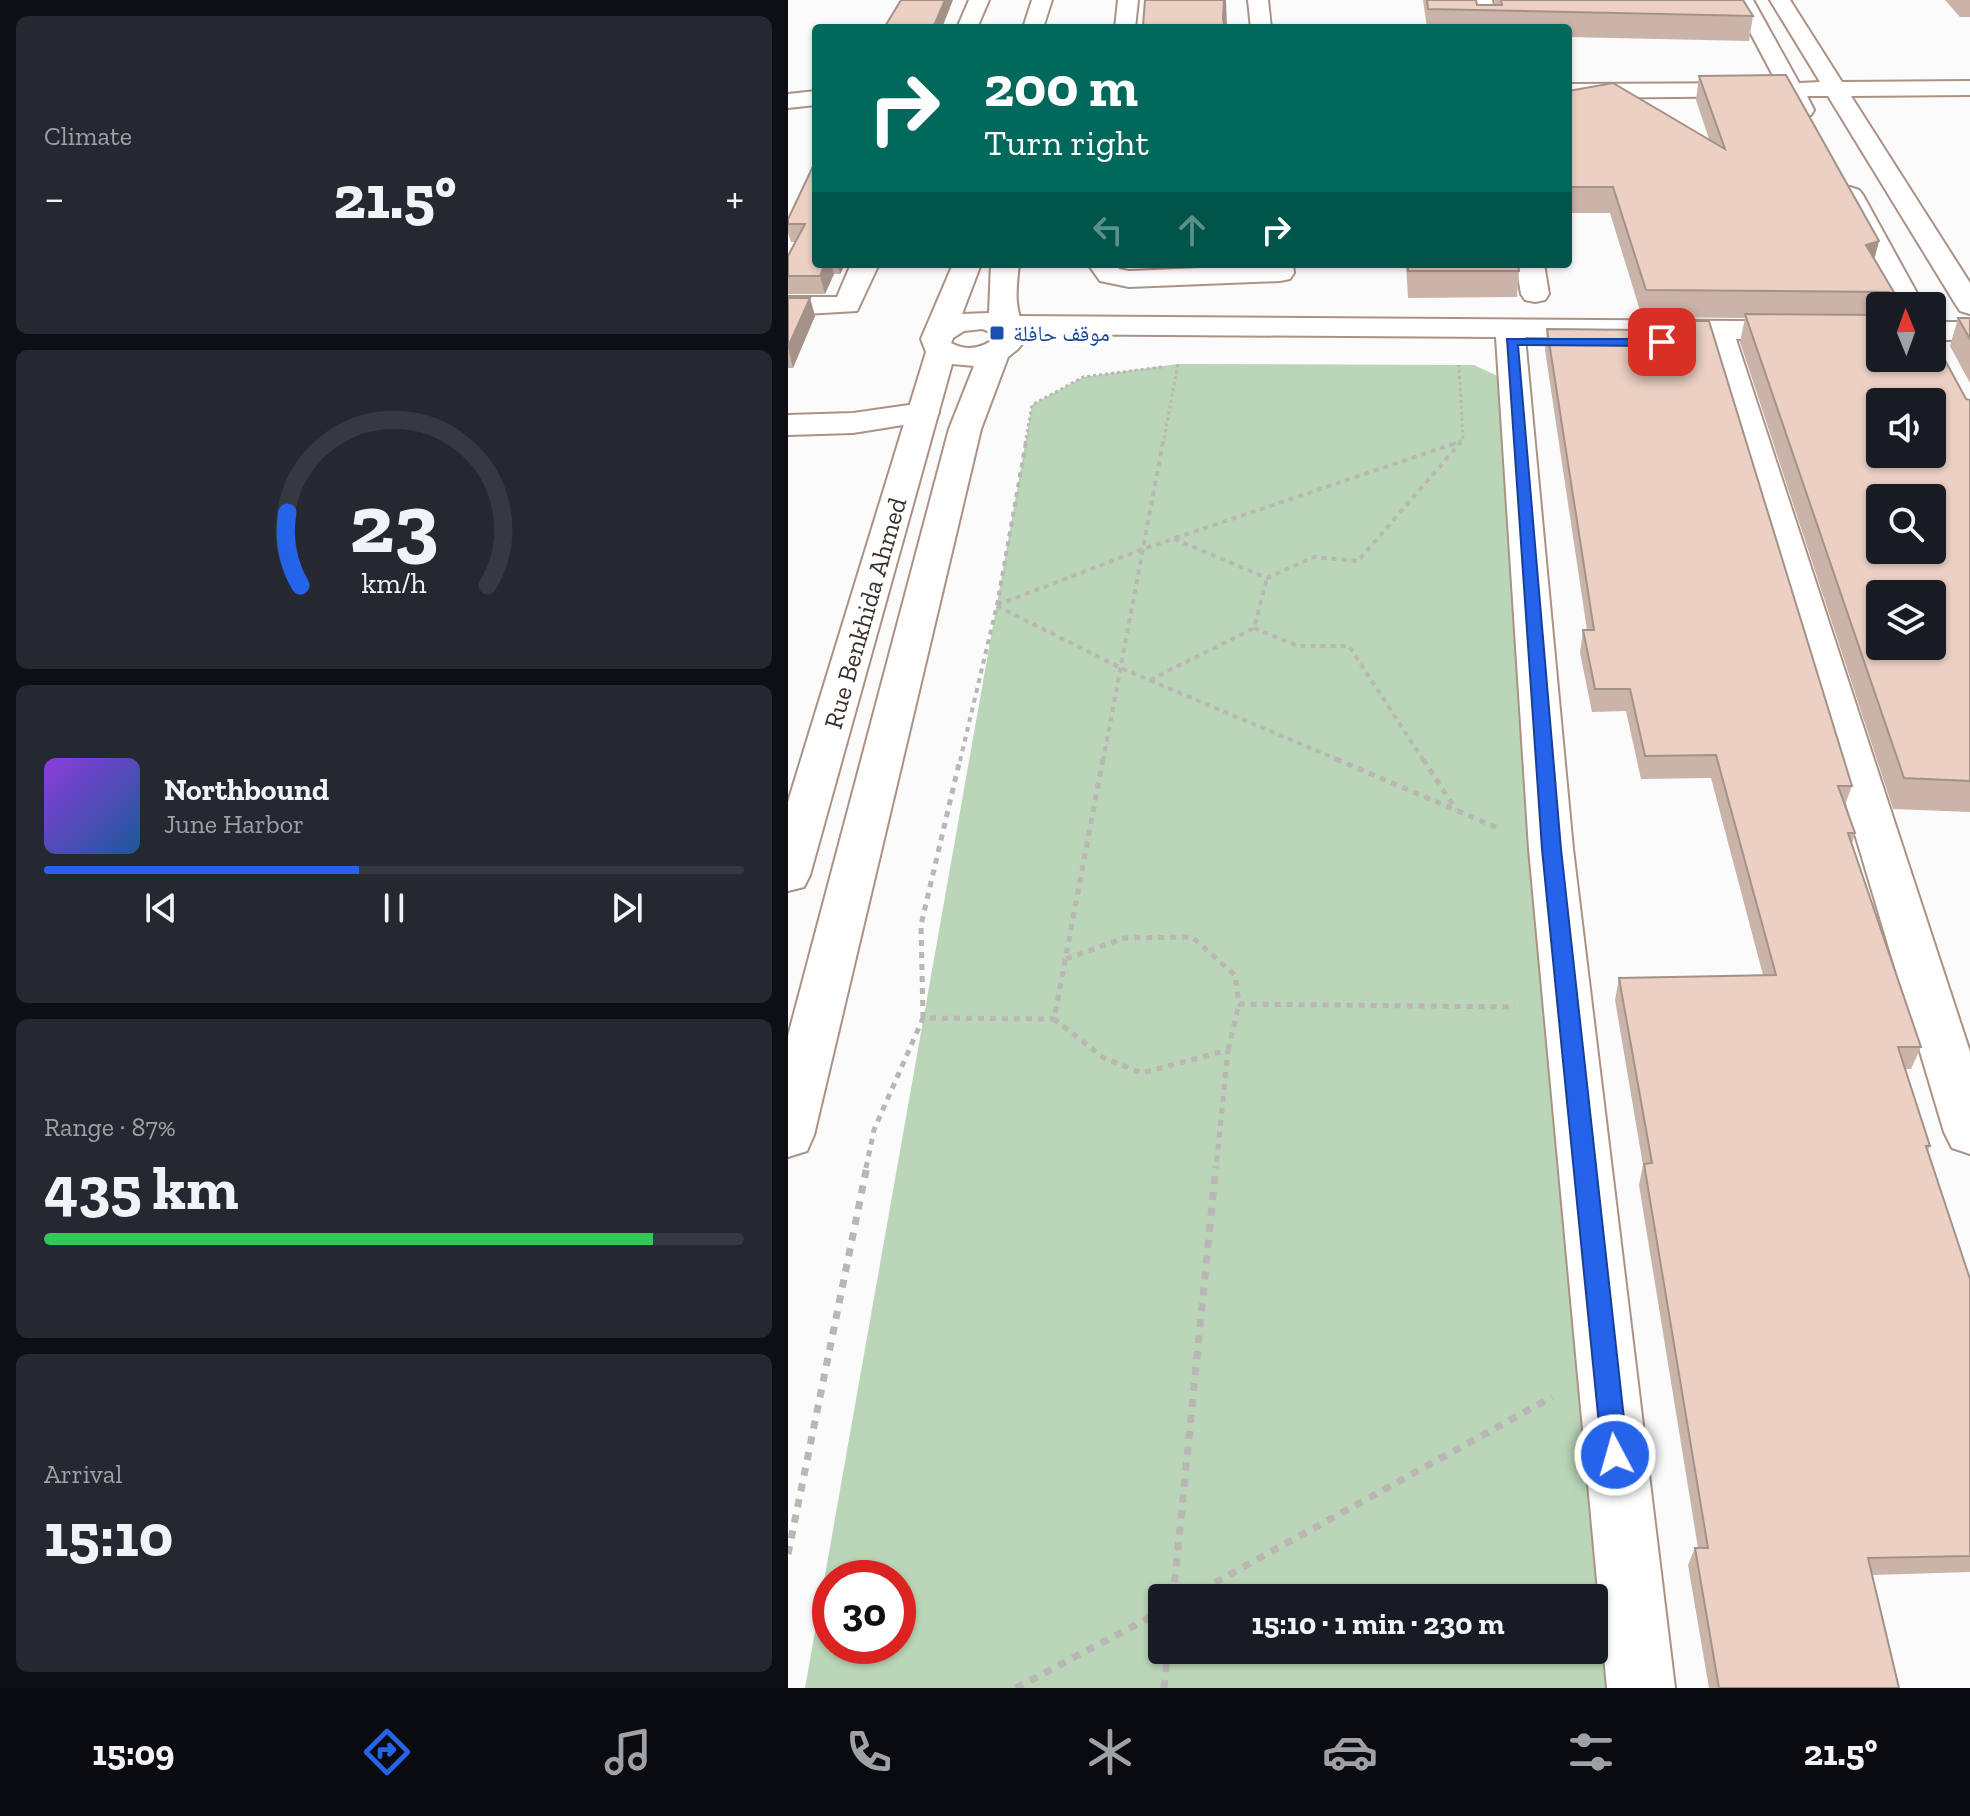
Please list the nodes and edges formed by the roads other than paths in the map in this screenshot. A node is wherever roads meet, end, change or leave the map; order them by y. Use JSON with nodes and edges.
{"nodes":[{"id":1,"x":979,"y":0,"type":"edge"},
{"id":2,"x":1042,"y":0,"type":"edge"},
{"id":3,"x":1128,"y":0,"type":"edge"},
{"id":4,"x":1258,"y":0,"type":"edge"},
{"id":5,"x":1482,"y":0,"type":"edge"},
{"id":6,"x":1743,"y":0,"type":"edge"},
{"id":7,"x":1780,"y":0,"type":"edge"},
{"id":8,"x":969,"y":24,"type":"edge"},
{"id":9,"x":1034,"y":24,"type":"edge"},
{"id":10,"x":1125,"y":24,"type":"edge"},
{"id":11,"x":1261,"y":24,"type":"edge"},
{"id":12,"x":1487,"y":24,"type":"edge"},
{"id":13,"x":1970,"y":88,"type":"edge"},
{"id":14,"x":1792,"y":89,"type":"junction"},
{"id":15,"x":1835,"y":89,"type":"junction"},
{"id":16,"x":1572,"y":91,"type":"edge"},
{"id":17,"x":812,"y":98,"type":"edge"},
{"id":18,"x":788,"y":101,"type":"edge"},
{"id":19,"x":1814,"y":130,"type":"edge"},
{"id":20,"x":1836,"y":171,"type":"edge"},
{"id":21,"x":863,"y":268,"type":"edge"},
{"id":22,"x":966,"y":268,"type":"edge"},
{"id":23,"x":1005,"y":268,"type":"edge"},
{"id":24,"x":1105,"y":268,"type":"edge"},
{"id":25,"x":1279,"y":268,"type":"edge"},
{"id":26,"x":1529,"y":268,"type":"edge"},
{"id":27,"x":1902,"y":292,"type":"edge"},
{"id":28,"x":1970,"y":305,"type":"edge"},
{"id":29,"x":788,"y":306,"type":"edge"},
{"id":30,"x":1519,"y":321,"type":"junction"},
{"id":31,"x":1866,"y":331,"type":"edge"},
{"id":32,"x":1970,"y":331,"type":"edge"},
{"id":33,"x":1003,"y":336,"type":"junction"},
{"id":34,"x":1946,"y":340,"type":"edge"},
{"id":35,"x":1723,"y":342,"type":"junction"},
{"id":36,"x":1866,"y":343,"type":"edge"},
{"id":37,"x":1970,"y":343,"type":"edge"},
{"id":38,"x":1946,"y":344,"type":"edge"},
{"id":39,"x":938,"y":345,"type":"junction"},
{"id":40,"x":923,"y":413,"type":"junction"},
{"id":41,"x":788,"y":425,"type":"edge"},
{"id":42,"x":788,"y":875,"type":"edge"},
{"id":43,"x":1970,"y":1132,"type":"edge"},
{"id":44,"x":788,"y":1135,"type":"edge"},
{"id":45,"x":1641,"y":1688,"type":"edge"}],
"edges":[{"from":1,"to":8,"type":"street"},
{"from":2,"to":9,"type":"street"},
{"from":3,"to":10,"type":"street"},
{"from":4,"to":11,"type":"street"},
{"from":5,"to":12,"type":"street"},
{"from":6,"to":14,"type":"street"},
{"from":7,"to":15,"type":"street"},
{"from":13,"to":15,"type":"street"},
{"from":14,"to":15,"type":"street"},
{"from":14,"to":16,"type":"street"},
{"from":14,"to":19,"type":"street"},
{"from":15,"to":28,"type":"street"},
{"from":17,"to":18,"type":"street"},
{"from":20,"to":27,"type":"street"},
{"from":21,"to":29,"type":"street"},
{"from":22,"to":39,"type":"street","name":"Rue Benkhida Ahmed"},
{"from":23,"to":33,"type":"street"},
{"from":24,"to":25,"type":"street"},
{"from":26,"to":30,"type":"street"},
{"from":30,"to":31,"type":"street"},
{"from":30,"to":33,"type":"street"},
{"from":30,"to":35,"type":"street"},
{"from":30,"to":45,"type":"street"},
{"from":32,"to":34,"type":"street"},
{"from":33,"to":39,"type":"street"},
{"from":33,"to":44,"type":"street"},
{"from":35,"to":36,"type":"street"},
{"from":35,"to":43,"type":"street"},
{"from":37,"to":38,"type":"street"},
{"from":39,"to":40,"type":"street","name":"Rue Benkhida Ahmed"},
{"from":40,"to":41,"type":"street"},
{"from":40,"to":42,"type":"street","name":"Rue Benkhida Ahmed"}]}
